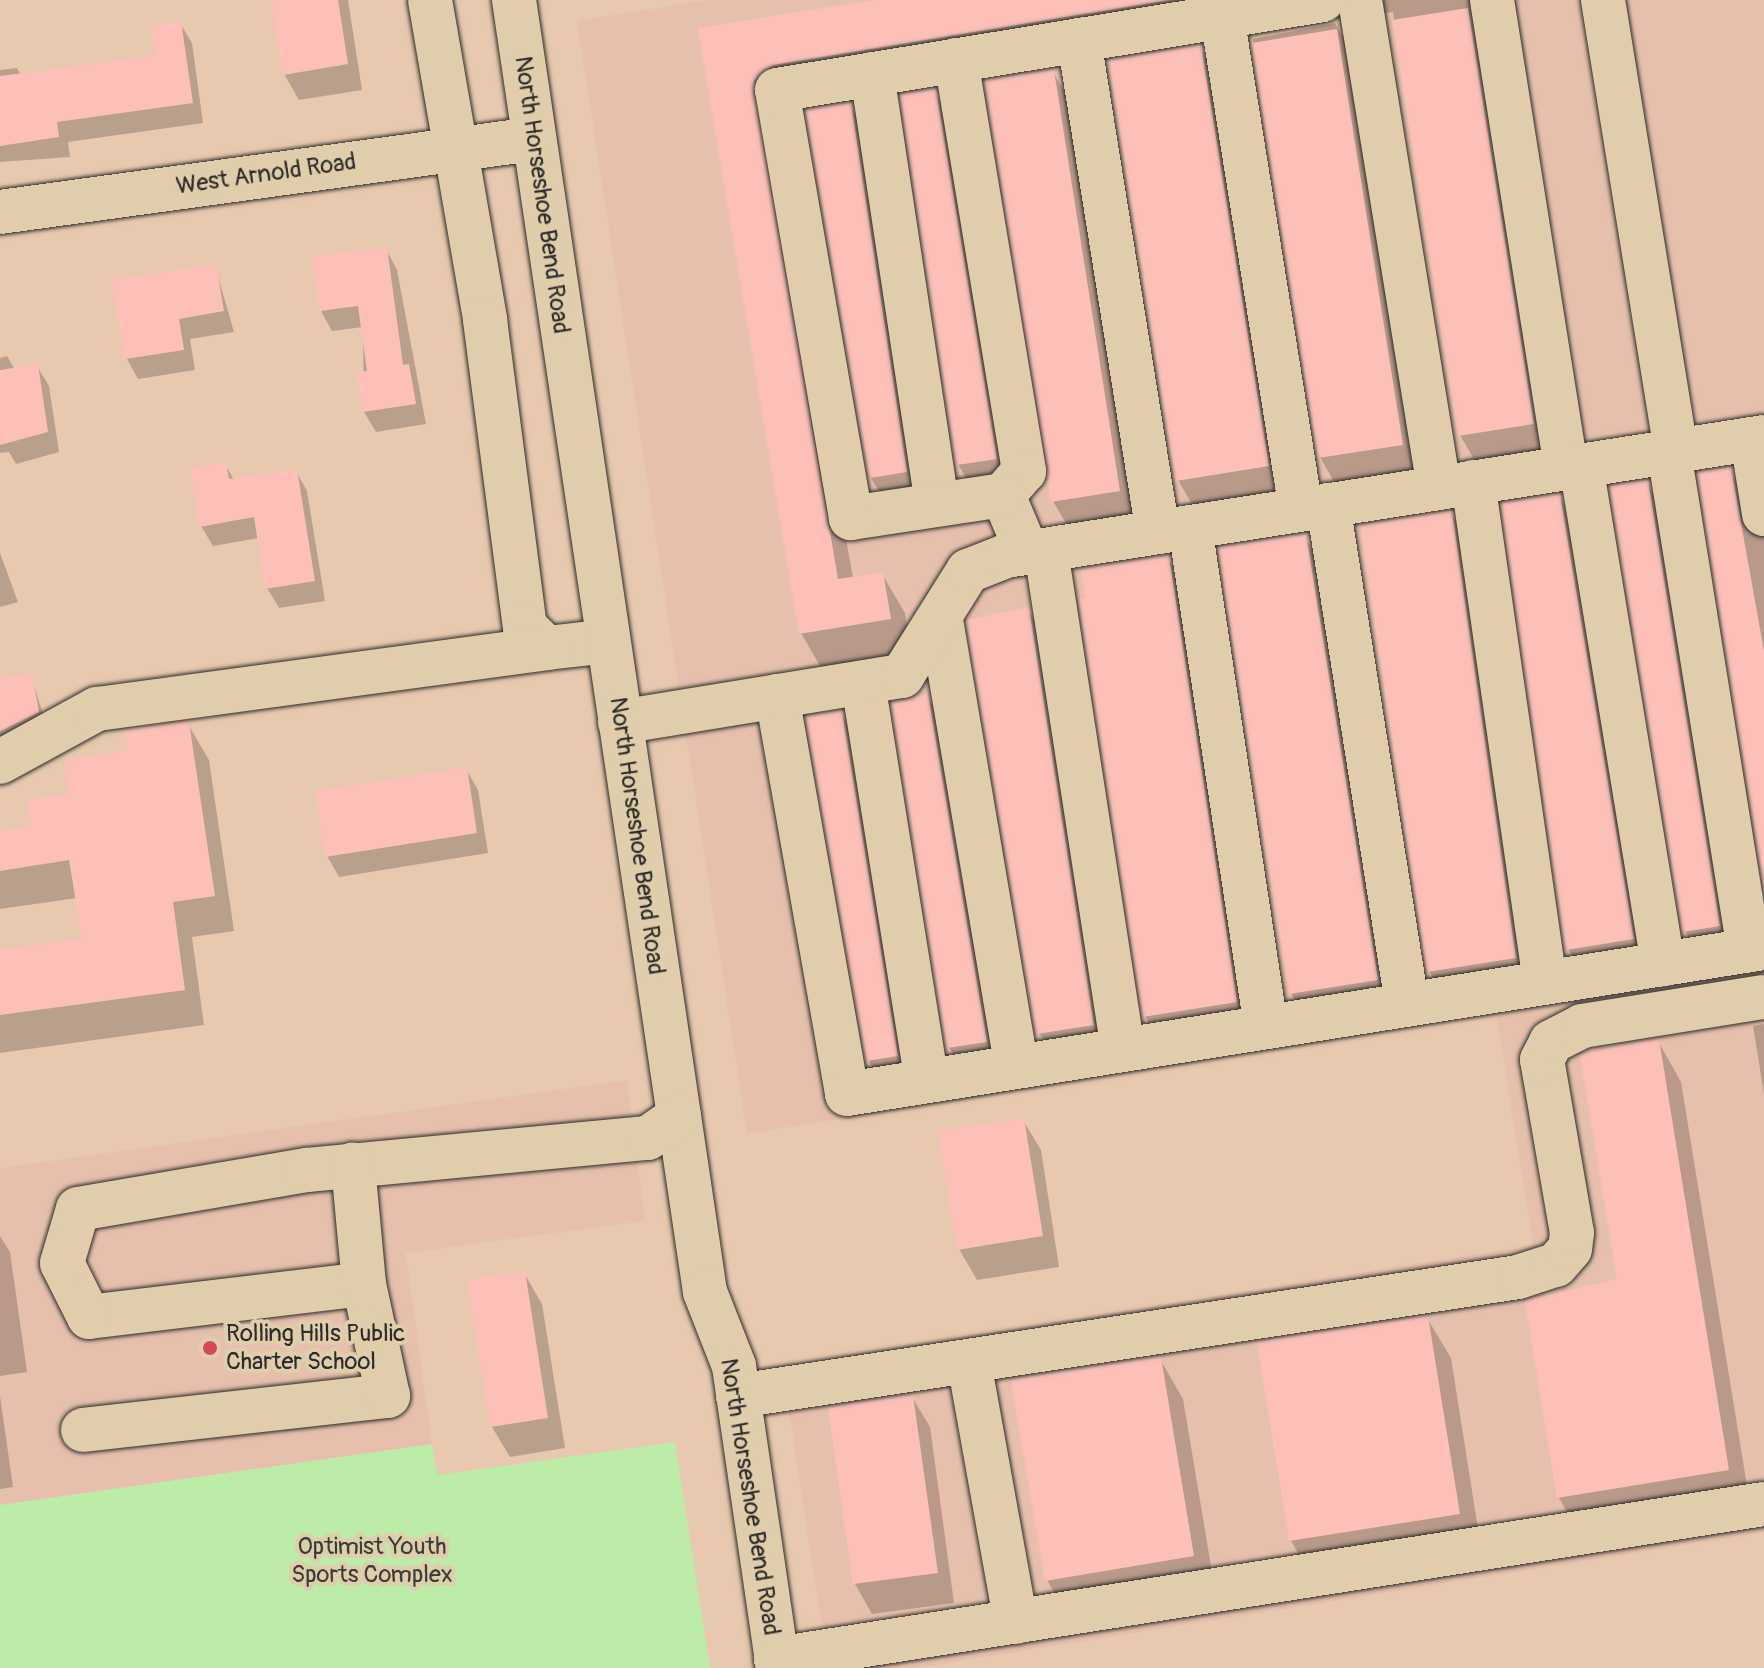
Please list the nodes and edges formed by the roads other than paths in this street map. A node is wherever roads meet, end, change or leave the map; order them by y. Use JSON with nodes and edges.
{"nodes":[{"id":1,"x":430,"y":0,"type":"edge"},
{"id":2,"x":514,"y":0,"type":"edge"},
{"id":3,"x":1323,"y":0,"type":"edge"},
{"id":4,"x":1360,"y":0,"type":"edge"},
{"id":5,"x":1492,"y":0,"type":"edge"},
{"id":6,"x":1603,"y":0,"type":"edge"},
{"id":7,"x":1222,"y":16,"type":"junction"},
{"id":8,"x":1079,"y":40,"type":"junction"},
{"id":9,"x":956,"y":60,"type":"junction"},
{"id":10,"x":872,"y":74,"type":"junction"},
{"id":11,"x":533,"y":139,"type":"junction"},
{"id":12,"x":453,"y":149,"type":"junction"},
{"id":13,"x":0,"y":212,"type":"edge"},
{"id":14,"x":1758,"y":438,"type":"edge"},
{"id":15,"x":1672,"y":452,"type":"junction"},
{"id":16,"x":1573,"y":467,"type":"junction"},
{"id":17,"x":1456,"y":485,"type":"junction"},
{"id":18,"x":1003,"y":495,"type":"junction"},
{"id":19,"x":937,"y":503,"type":"junction"},
{"id":20,"x":1315,"y":508,"type":"junction"},
{"id":21,"x":1764,"y":514,"type":"edge"},
{"id":22,"x":1174,"y":530,"type":"junction"},
{"id":23,"x":1036,"y":552,"type":"junction"},
{"id":24,"x":941,"y":620,"type":"junction"},
{"id":25,"x":608,"y":641,"type":"junction"},
{"id":26,"x":547,"y":648,"type":"junction"},
{"id":27,"x":863,"y":683,"type":"junction"},
{"id":28,"x":777,"y":696,"type":"junction"},
{"id":29,"x":620,"y":722,"type":"junction"},
{"id":30,"x":0,"y":762,"type":"edge"},
{"id":31,"x":1756,"y":949,"type":"edge"},
{"id":32,"x":1663,"y":964,"type":"junction"},
{"id":33,"x":1545,"y":982,"type":"junction"},
{"id":34,"x":1764,"y":997,"type":"edge"},
{"id":35,"x":1407,"y":1004,"type":"junction"},
{"id":36,"x":1266,"y":1027,"type":"junction"},
{"id":37,"x":1123,"y":1050,"type":"junction"},
{"id":38,"x":1017,"y":1067,"type":"junction"},
{"id":39,"x":927,"y":1081,"type":"junction"},
{"id":40,"x":679,"y":1116,"type":"junction"},
{"id":41,"x":353,"y":1165,"type":"junction"},
{"id":42,"x":364,"y":1284,"type":"junction"},
{"id":43,"x":969,"y":1362,"type":"junction"},
{"id":44,"x":738,"y":1396,"type":"junction"},
{"id":45,"x":83,"y":1430,"type":"dead end"},
{"id":46,"x":1764,"y":1504,"type":"edge"},
{"id":47,"x":1016,"y":1622,"type":"junction"},
{"id":48,"x":777,"y":1664,"type":"edge"}],
"edges":[{"from":1,"to":12,"type":"street"},
{"from":2,"to":11,"type":"street","name":"North Horseshoe Bend Road"},
{"from":3,"to":7,"type":"street"},
{"from":4,"to":17,"type":"street"},
{"from":5,"to":16,"type":"street"},
{"from":6,"to":15,"type":"street"},
{"from":7,"to":8,"type":"street"},
{"from":7,"to":20,"type":"street"},
{"from":8,"to":9,"type":"street"},
{"from":8,"to":22,"type":"street"},
{"from":9,"to":10,"type":"street"},
{"from":9,"to":18,"type":"street"},
{"from":10,"to":19,"type":"street"},
{"from":10,"to":19,"type":"street"},
{"from":11,"to":12,"type":"street","name":"West Arnold Road"},
{"from":11,"to":25,"type":"street","name":"North Horseshoe Bend Road"},
{"from":12,"to":13,"type":"street","name":"West Arnold Road"},
{"from":12,"to":26,"type":"street"},
{"from":14,"to":15,"type":"street"},
{"from":14,"to":21,"type":"street"},
{"from":15,"to":16,"type":"street"},
{"from":15,"to":31,"type":"street"},
{"from":16,"to":17,"type":"street"},
{"from":16,"to":32,"type":"street"},
{"from":17,"to":20,"type":"street"},
{"from":17,"to":33,"type":"street"},
{"from":18,"to":19,"type":"street"},
{"from":18,"to":23,"type":"street"},
{"from":20,"to":22,"type":"street"},
{"from":20,"to":35,"type":"street"},
{"from":22,"to":23,"type":"street"},
{"from":22,"to":36,"type":"street"},
{"from":23,"to":24,"type":"street"},
{"from":23,"to":37,"type":"street"},
{"from":24,"to":27,"type":"street"},
{"from":24,"to":38,"type":"street"},
{"from":25,"to":26,"type":"street"},
{"from":25,"to":29,"type":"street","name":"North Horseshoe Bend Road"},
{"from":26,"to":30,"type":"street"},
{"from":27,"to":28,"type":"street"},
{"from":27,"to":39,"type":"street"},
{"from":28,"to":29,"type":"street"},
{"from":28,"to":39,"type":"street"},
{"from":29,"to":40,"type":"street","name":"North Horseshoe Bend Road"},
{"from":31,"to":32,"type":"street"},
{"from":32,"to":33,"type":"street"},
{"from":33,"to":35,"type":"street"},
{"from":34,"to":43,"type":"street"},
{"from":35,"to":36,"type":"street"},
{"from":36,"to":37,"type":"street"},
{"from":37,"to":38,"type":"street"},
{"from":38,"to":39,"type":"street"},
{"from":40,"to":41,"type":"street"},
{"from":40,"to":44,"type":"street","name":"North Horseshoe Bend Road"},
{"from":41,"to":42,"type":"street"},
{"from":41,"to":42,"type":"street"},
{"from":42,"to":45,"type":"street"},
{"from":43,"to":44,"type":"street"},
{"from":43,"to":47,"type":"street"},
{"from":44,"to":48,"type":"street","name":"North Horseshoe Bend Road"},
{"from":46,"to":47,"type":"street"},
{"from":47,"to":48,"type":"street"}]}
